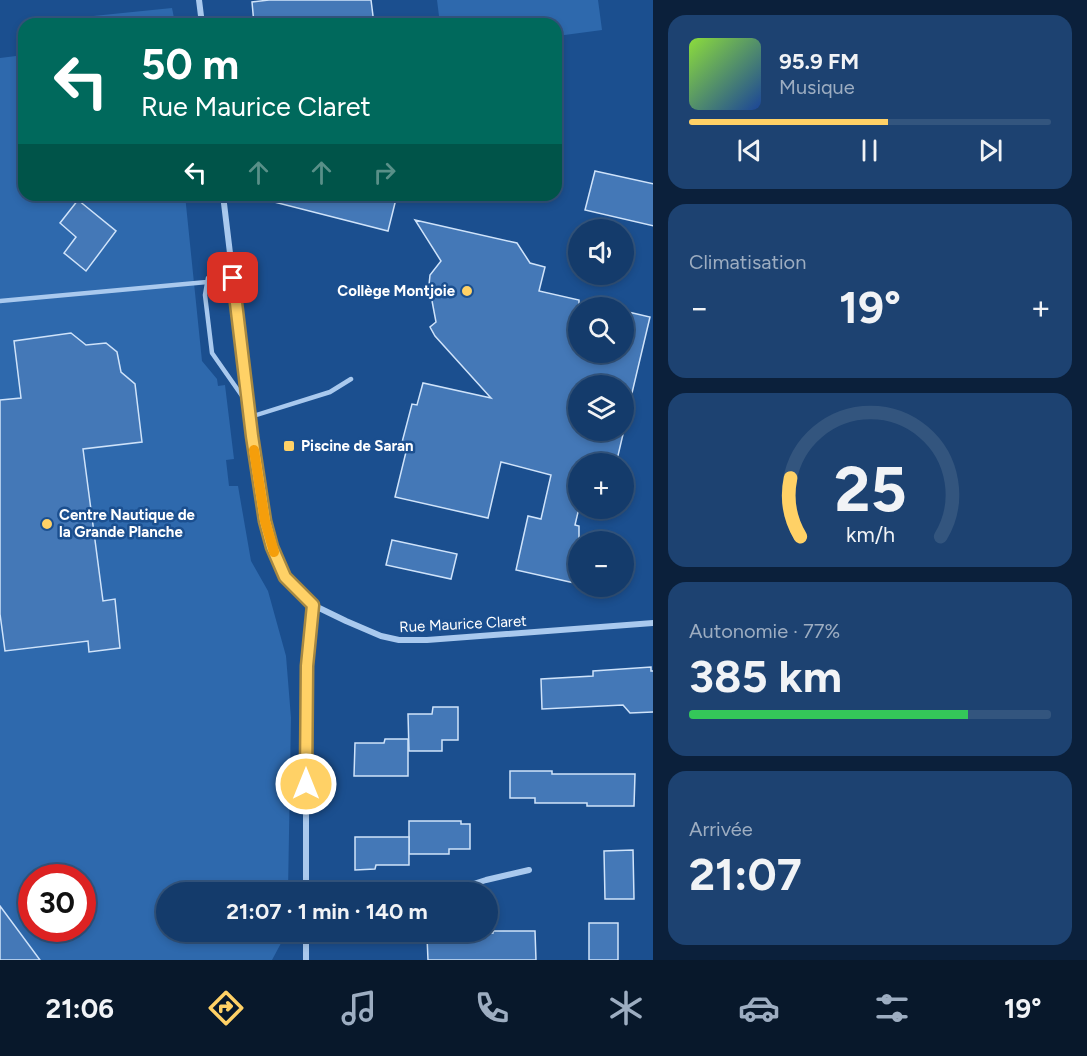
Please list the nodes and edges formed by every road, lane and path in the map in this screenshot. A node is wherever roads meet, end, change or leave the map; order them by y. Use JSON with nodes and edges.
{"nodes":[{"id":1,"x":199,"y":0,"type":"edge"},
{"id":2,"x":201,"y":18,"type":"edge"},
{"id":3,"x":224,"y":201,"type":"edge"},
{"id":4,"x":229,"y":255,"type":"junction"},
{"id":5,"x":233,"y":278,"type":"junction"},
{"id":6,"x":207,"y":282,"type":"junction"},
{"id":7,"x":0,"y":301,"type":"edge"},
{"id":8,"x":351,"y":379,"type":"dead end"},
{"id":9,"x":249,"y":405,"type":"junction"},
{"id":10,"x":250,"y":417,"type":"junction"},
{"id":11,"x":313,"y":605,"type":"junction"},
{"id":12,"x":653,"y":623,"type":"edge"},
{"id":13,"x":529,"y":870,"type":"dead end"},
{"id":14,"x":306,"y":882,"type":"edge"},
{"id":15,"x":480,"y":882,"type":"edge"},
{"id":16,"x":306,"y":942,"type":"edge"},
{"id":17,"x":306,"y":960,"type":"edge"}],
"edges":[{"from":1,"to":2,"type":"street"},
{"from":3,"to":4,"type":"street","name":"Rue Maurice Claret"},
{"from":4,"to":5,"type":"street","name":"Rue Maurice Claret"},
{"from":4,"to":6,"type":"lane"},
{"from":5,"to":6,"type":"lane"},
{"from":5,"to":9,"type":"street","name":"Rue Maurice Claret"},
{"from":6,"to":7,"type":"lane"},
{"from":6,"to":9,"type":"lane"},
{"from":8,"to":10,"type":"lane"},
{"from":9,"to":10,"type":"street","name":"Rue Maurice Claret"},
{"from":10,"to":11,"type":"street","name":"Rue Maurice Claret"},
{"from":11,"to":12,"type":"street","name":"Rue Maurice Claret"},
{"from":11,"to":14,"type":"street"},
{"from":13,"to":15,"type":"street"},
{"from":16,"to":17,"type":"street"}]}
